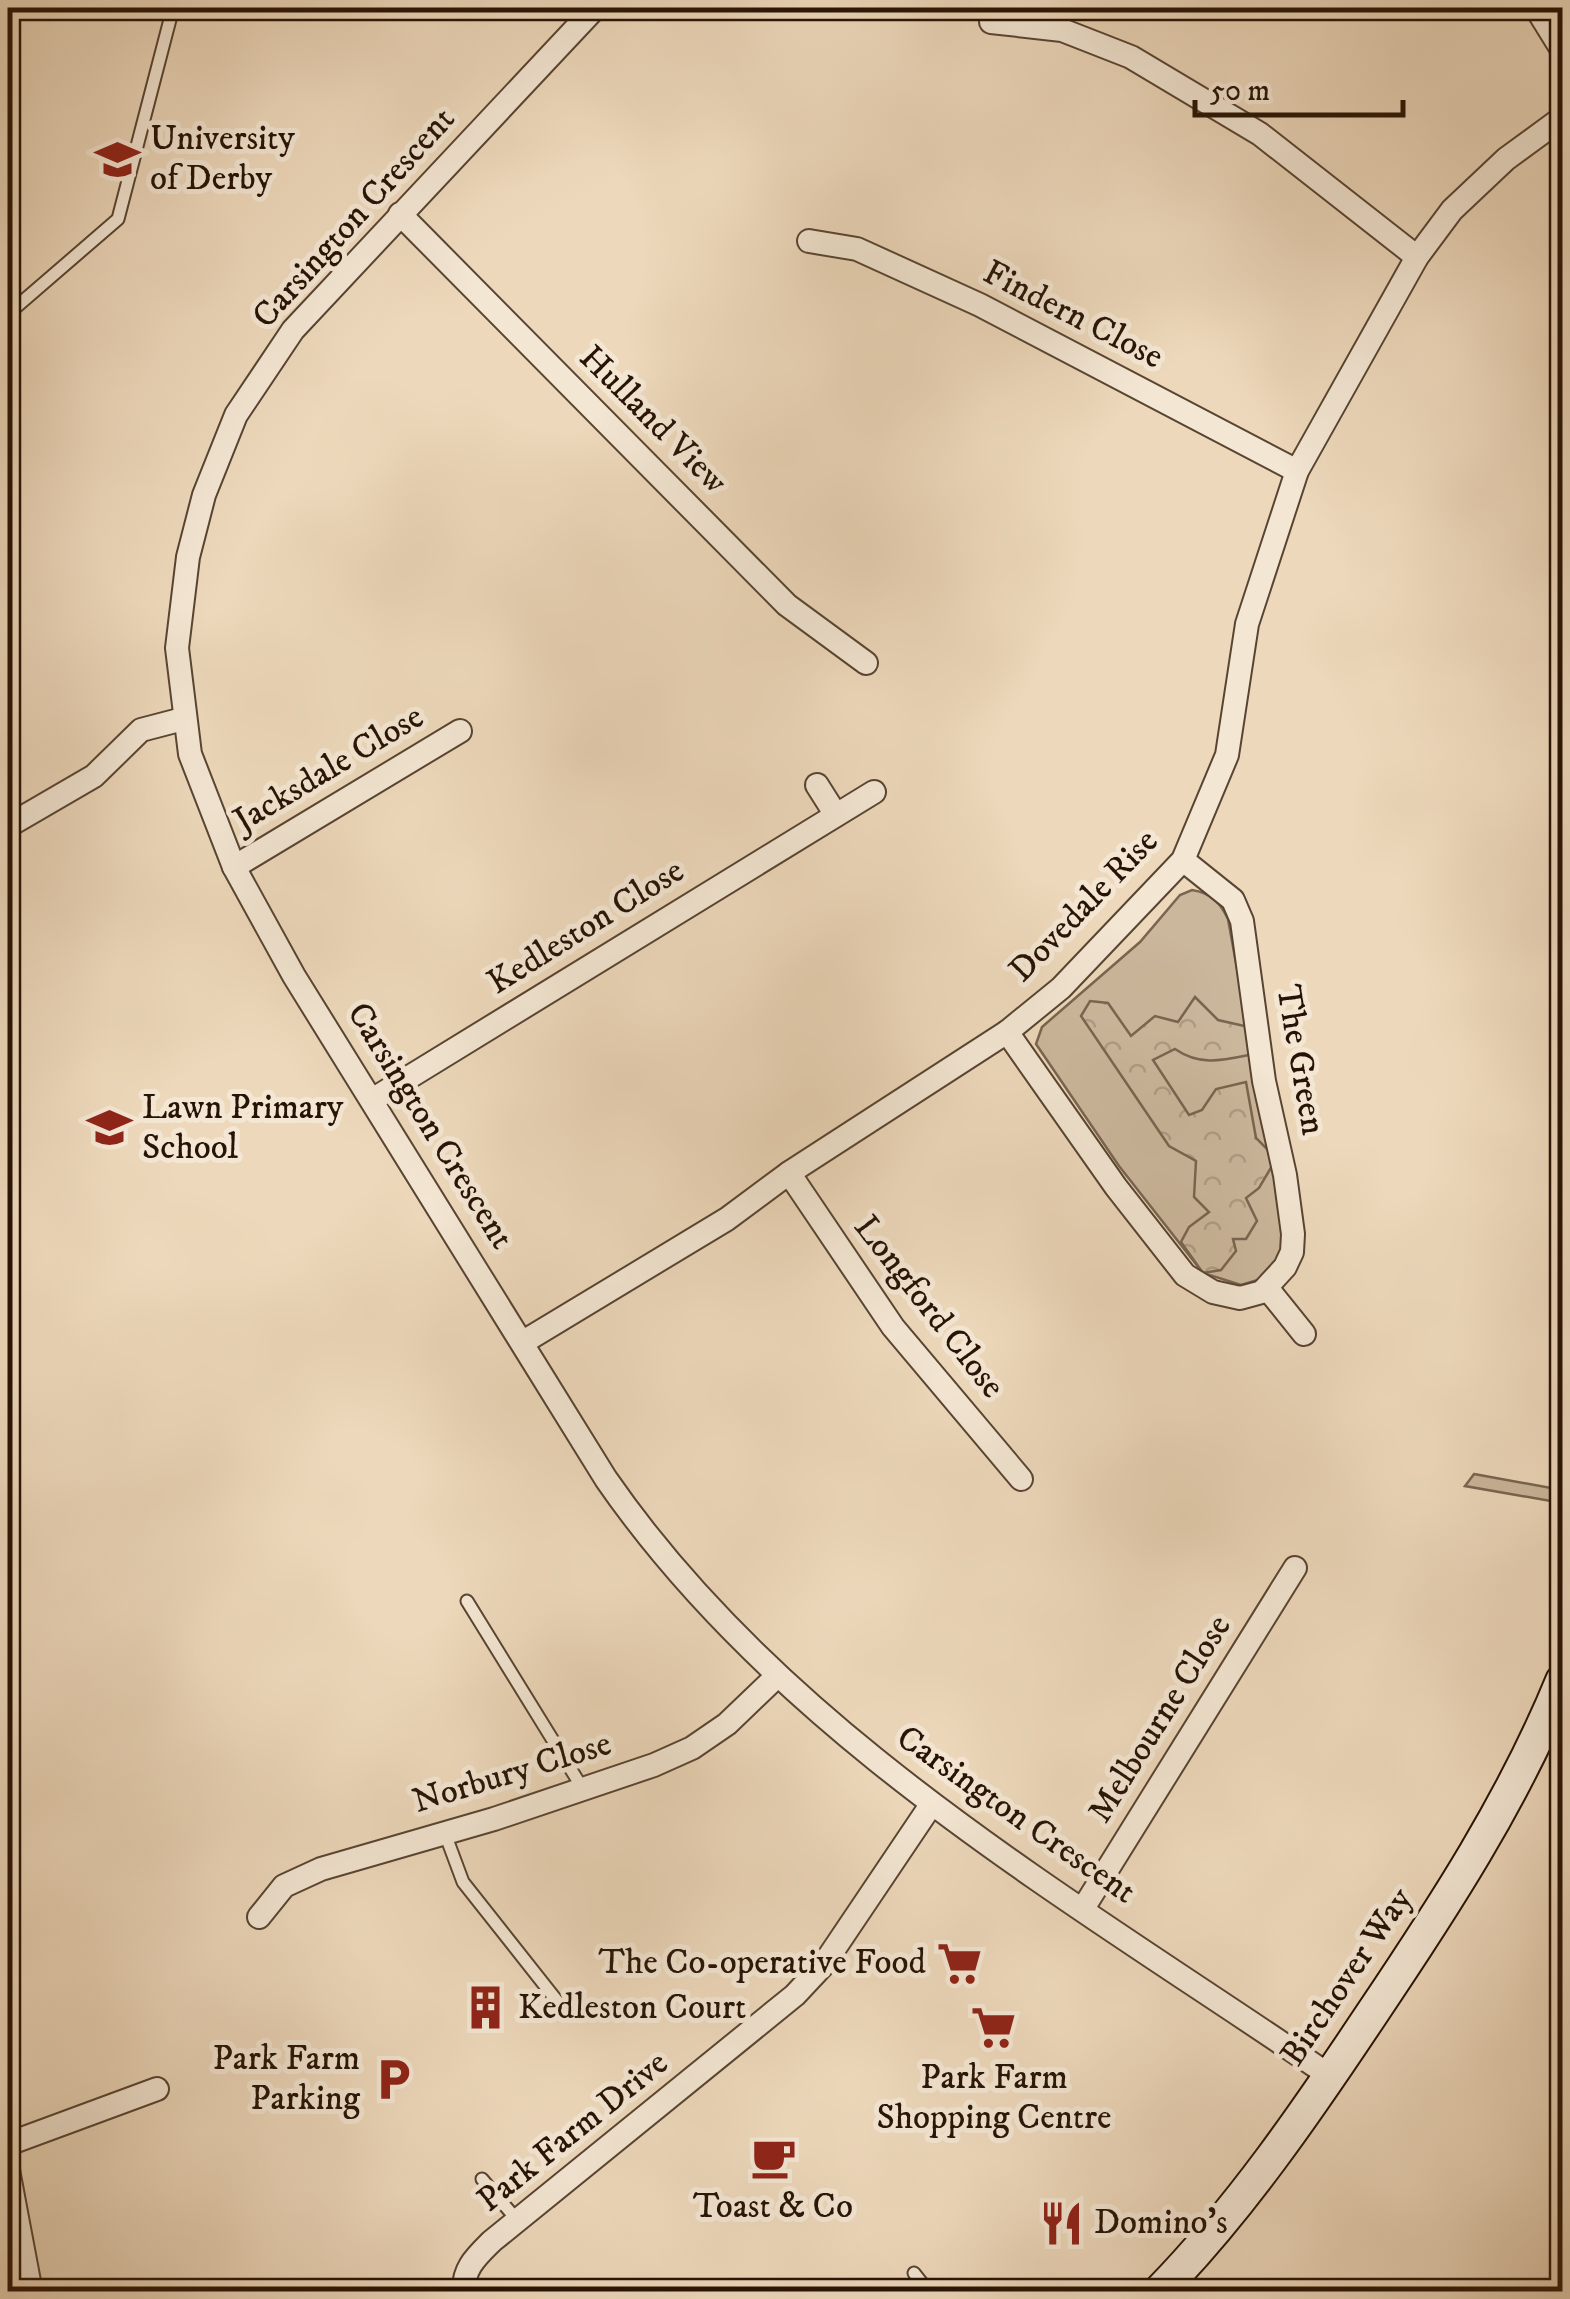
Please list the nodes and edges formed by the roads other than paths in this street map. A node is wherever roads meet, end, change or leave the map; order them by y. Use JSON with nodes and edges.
{"nodes":[{"id":1,"x":174,"y":8,"type":"edge"},
{"id":2,"x":595,"y":8,"type":"edge"},
{"id":3,"x":1536,"y":8,"type":"edge"},
{"id":4,"x":992,"y":22,"type":"dead end"},
{"id":5,"x":1562,"y":50,"type":"edge"},
{"id":6,"x":1562,"y":118,"type":"edge"},
{"id":7,"x":400,"y":214,"type":"junction"},
{"id":8,"x":809,"y":241,"type":"dead end"},
{"id":9,"x":1417,"y":257,"type":"junction"},
{"id":10,"x":8,"y":314,"type":"edge"},
{"id":11,"x":1297,"y":471,"type":"junction"},
{"id":12,"x":866,"y":663,"type":"dead end"},
{"id":13,"x":183,"y":719,"type":"junction"},
{"id":14,"x":460,"y":731,"type":"dead end"},
{"id":15,"x":817,"y":785,"type":"dead end"},
{"id":16,"x":874,"y":792,"type":"dead end"},
{"id":17,"x":836,"y":815,"type":"junction"},
{"id":18,"x":8,"y":826,"type":"edge"},
{"id":19,"x":1183,"y":860,"type":"junction"},
{"id":20,"x":234,"y":867,"type":"junction"},
{"id":21,"x":1007,"y":1032,"type":"junction"},
{"id":22,"x":372,"y":1100,"type":"junction"},
{"id":23,"x":789,"y":1173,"type":"junction"},
{"id":24,"x":1267,"y":1288,"type":"junction"},
{"id":25,"x":1304,"y":1334,"type":"dead end"},
{"id":26,"x":525,"y":1342,"type":"junction"},
{"id":27,"x":1021,"y":1479,"type":"dead end"},
{"id":28,"x":1295,"y":1568,"type":"dead end"},
{"id":29,"x":468,"y":1601,"type":"dead end"},
{"id":30,"x":777,"y":1676,"type":"junction"},
{"id":31,"x":1562,"y":1681,"type":"edge"},
{"id":32,"x":583,"y":1789,"type":"junction"},
{"id":33,"x":931,"y":1805,"type":"junction"},
{"id":34,"x":444,"y":1831,"type":"junction"},
{"id":35,"x":1084,"y":1907,"type":"junction"},
{"id":36,"x":258,"y":1918,"type":"dead end"},
{"id":37,"x":565,"y":2011,"type":"dead end"},
{"id":38,"x":1330,"y":2076,"type":"junction"},
{"id":39,"x":158,"y":2089,"type":"dead end"},
{"id":40,"x":8,"y":2144,"type":"edge"},
{"id":41,"x":8,"y":2170,"type":"edge"},
{"id":42,"x":482,"y":2179,"type":"dead end"},
{"id":43,"x":518,"y":2221,"type":"junction"},
{"id":44,"x":914,"y":2272,"type":"dead end"},
{"id":45,"x":31,"y":2292,"type":"edge"},
{"id":46,"x":464,"y":2292,"type":"edge"},
{"id":47,"x":930,"y":2292,"type":"edge"},
{"id":48,"x":1159,"y":2292,"type":"edge"}],
"edges":[{"from":1,"to":10,"type":"lane"},
{"from":2,"to":7,"type":"street","name":"Carsington Crescent"},
{"from":3,"to":5,"type":"street"},
{"from":4,"to":9,"type":"street"},
{"from":6,"to":9,"type":"street","name":"Dovedale Rise"},
{"from":7,"to":12,"type":"street","name":"Hulland View"},
{"from":7,"to":13,"type":"street","name":"Carsington Crescent"},
{"from":8,"to":11,"type":"street","name":"Findern Close"},
{"from":9,"to":11,"type":"street","name":"Dovedale Rise"},
{"from":11,"to":19,"type":"street","name":"Dovedale Rise"},
{"from":13,"to":18,"type":"street"},
{"from":13,"to":20,"type":"street","name":"Carsington Crescent"},
{"from":14,"to":20,"type":"street","name":"Jacksdale Close"},
{"from":15,"to":17,"type":"street"},
{"from":16,"to":17,"type":"street","name":"Kedleston Close"},
{"from":17,"to":22,"type":"street","name":"Kedleston Close"},
{"from":19,"to":21,"type":"street","name":"Dovedale Rise"},
{"from":19,"to":24,"type":"street","name":"The Green"},
{"from":20,"to":22,"type":"street","name":"Carsington Crescent"},
{"from":21,"to":23,"type":"street","name":"Dovedale Rise"},
{"from":21,"to":24,"type":"street"},
{"from":22,"to":26,"type":"street","name":"Carsington Crescent"},
{"from":23,"to":26,"type":"street","name":"Dovedale Rise"},
{"from":23,"to":27,"type":"street","name":"Longford Close"},
{"from":24,"to":25,"type":"street"},
{"from":26,"to":30,"type":"street","name":"Carsington Crescent"},
{"from":28,"to":35,"type":"street","name":"Melbourne Close"},
{"from":29,"to":32,"type":"lane"},
{"from":30,"to":32,"type":"street","name":"Norbury Close"},
{"from":30,"to":33,"type":"street","name":"Carsington Crescent"},
{"from":31,"to":38,"type":"street","name":"Birchover Way"},
{"from":32,"to":34,"type":"street","name":"Norbury Close"},
{"from":33,"to":35,"type":"street","name":"Carsington Crescent"},
{"from":33,"to":43,"type":"street","name":"Park Farm Drive"},
{"from":34,"to":36,"type":"street","name":"Norbury Close"},
{"from":34,"to":37,"type":"lane"},
{"from":35,"to":38,"type":"street","name":"Carsington Crescent"},
{"from":38,"to":48,"type":"street","name":"Birchover Way"},
{"from":39,"to":40,"type":"street"},
{"from":41,"to":45,"type":"street"},
{"from":42,"to":43,"type":"lane"},
{"from":43,"to":46,"type":"street","name":"Park Farm Drive"},
{"from":44,"to":47,"type":"lane"}]}
